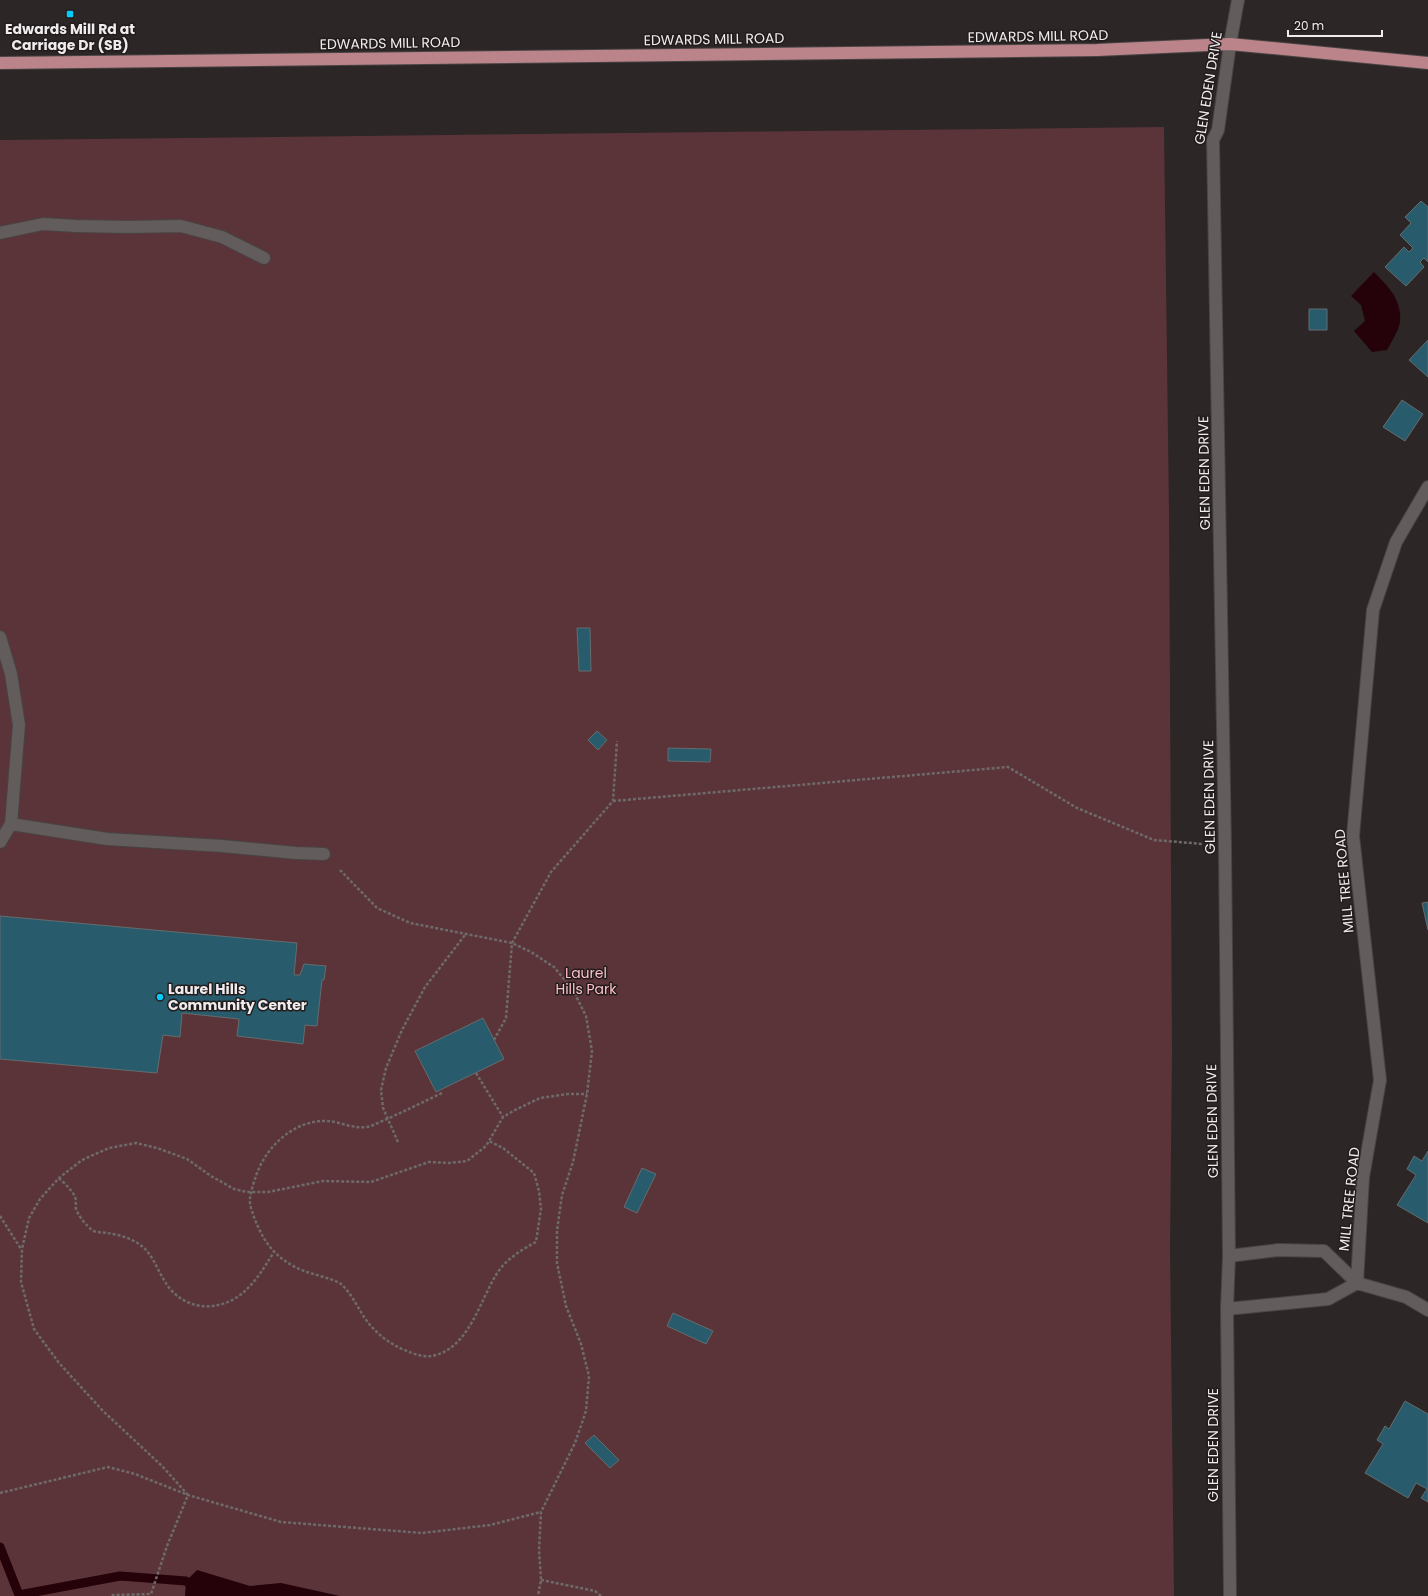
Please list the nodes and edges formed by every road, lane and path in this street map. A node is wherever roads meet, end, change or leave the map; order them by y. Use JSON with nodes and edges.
{"nodes":[{"id":1,"x":1238,"y":0,"type":"edge"},
{"id":2,"x":1230,"y":44,"type":"junction"},
{"id":3,"x":1428,"y":62,"type":"edge"},
{"id":4,"x":0,"y":63,"type":"edge"},
{"id":5,"x":0,"y":233,"type":"edge"},
{"id":6,"x":264,"y":258,"type":"dead end"},
{"id":7,"x":1428,"y":487,"type":"edge"},
{"id":8,"x":0,"y":637,"type":"edge"},
{"id":9,"x":617,"y":741,"type":"dead end"},
{"id":10,"x":612,"y":801,"type":"junction"},
{"id":11,"x":11,"y":824,"type":"junction"},
{"id":12,"x":0,"y":842,"type":"edge"},
{"id":13,"x":1225,"y":847,"type":"junction"},
{"id":14,"x":324,"y":854,"type":"joint"},
{"id":15,"x":465,"y":935,"type":"junction"},
{"id":16,"x":512,"y":943,"type":"junction"},
{"id":17,"x":494,"y":1040,"type":"dead end"},
{"id":18,"x":476,"y":1073,"type":"dead end"},
{"id":19,"x":442,"y":1093,"type":"dead end"},
{"id":20,"x":587,"y":1094,"type":"junction"},
{"id":21,"x":503,"y":1116,"type":"junction"},
{"id":22,"x":388,"y":1118,"type":"junction"},
{"id":23,"x":489,"y":1141,"type":"junction"},
{"id":24,"x":398,"y":1142,"type":"dead end"},
{"id":25,"x":60,"y":1178,"type":"junction"},
{"id":26,"x":252,"y":1192,"type":"junction"},
{"id":27,"x":0,"y":1216,"type":"edge"},
{"id":28,"x":22,"y":1249,"type":"junction"},
{"id":29,"x":274,"y":1252,"type":"junction"},
{"id":30,"x":1229,"y":1256,"type":"junction"},
{"id":31,"x":1357,"y":1283,"type":"junction"},
{"id":32,"x":1227,"y":1309,"type":"junction"},
{"id":33,"x":1428,"y":1310,"type":"edge"},
{"id":34,"x":0,"y":1493,"type":"edge"},
{"id":35,"x":188,"y":1495,"type":"junction"},
{"id":36,"x":541,"y":1512,"type":"junction"},
{"id":37,"x":541,"y":1580,"type":"junction"},
{"id":38,"x":112,"y":1596,"type":"edge"},
{"id":39,"x":538,"y":1596,"type":"edge"},
{"id":40,"x":601,"y":1596,"type":"edge"},
{"id":41,"x":1230,"y":1596,"type":"edge"}],
"edges":[{"from":1,"to":2,"type":"main road","name":"GLEN EDEN DRIVE"},
{"from":2,"to":3,"type":"main road","name":"EDWARDS MILL ROAD"},
{"from":2,"to":4,"type":"main road","name":"EDWARDS MILL ROAD"},
{"from":2,"to":13,"type":"main road","name":"GLEN EDEN DRIVE"},
{"from":5,"to":6,"type":"main road"},
{"from":7,"to":31,"type":"main road","name":"MILL TREE ROAD"},
{"from":8,"to":11,"type":"main road"},
{"from":9,"to":10,"type":"path"},
{"from":10,"to":13,"type":"path"},
{"from":10,"to":16,"type":"path"},
{"from":11,"to":12,"type":"main road"},
{"from":11,"to":14,"type":"main road"},
{"from":13,"to":30,"type":"main road","name":"GLEN EDEN DRIVE"},
{"from":14,"to":15,"type":"path"},
{"from":15,"to":16,"type":"path"},
{"from":15,"to":22,"type":"path"},
{"from":16,"to":17,"type":"path"},
{"from":16,"to":20,"type":"path"},
{"from":18,"to":21,"type":"path"},
{"from":19,"to":22,"type":"path"},
{"from":20,"to":21,"type":"path"},
{"from":20,"to":36,"type":"path"},
{"from":21,"to":23,"type":"path"},
{"from":22,"to":24,"type":"path"},
{"from":22,"to":26,"type":"path"},
{"from":23,"to":26,"type":"path"},
{"from":23,"to":29,"type":"path"},
{"from":25,"to":26,"type":"path"},
{"from":25,"to":28,"type":"path"},
{"from":25,"to":29,"type":"path"},
{"from":26,"to":29,"type":"path"},
{"from":27,"to":28,"type":"path"},
{"from":28,"to":35,"type":"path"},
{"from":30,"to":31,"type":"main road"},
{"from":30,"to":32,"type":"main road","name":"GLEN EDEN DRIVE"},
{"from":31,"to":32,"type":"main road"},
{"from":31,"to":33,"type":"main road"},
{"from":32,"to":41,"type":"main road","name":"GLEN EDEN DRIVE"},
{"from":34,"to":35,"type":"path"},
{"from":35,"to":36,"type":"path"},
{"from":35,"to":38,"type":"path"},
{"from":36,"to":37,"type":"path"},
{"from":37,"to":39,"type":"path"},
{"from":37,"to":40,"type":"path"}]}
